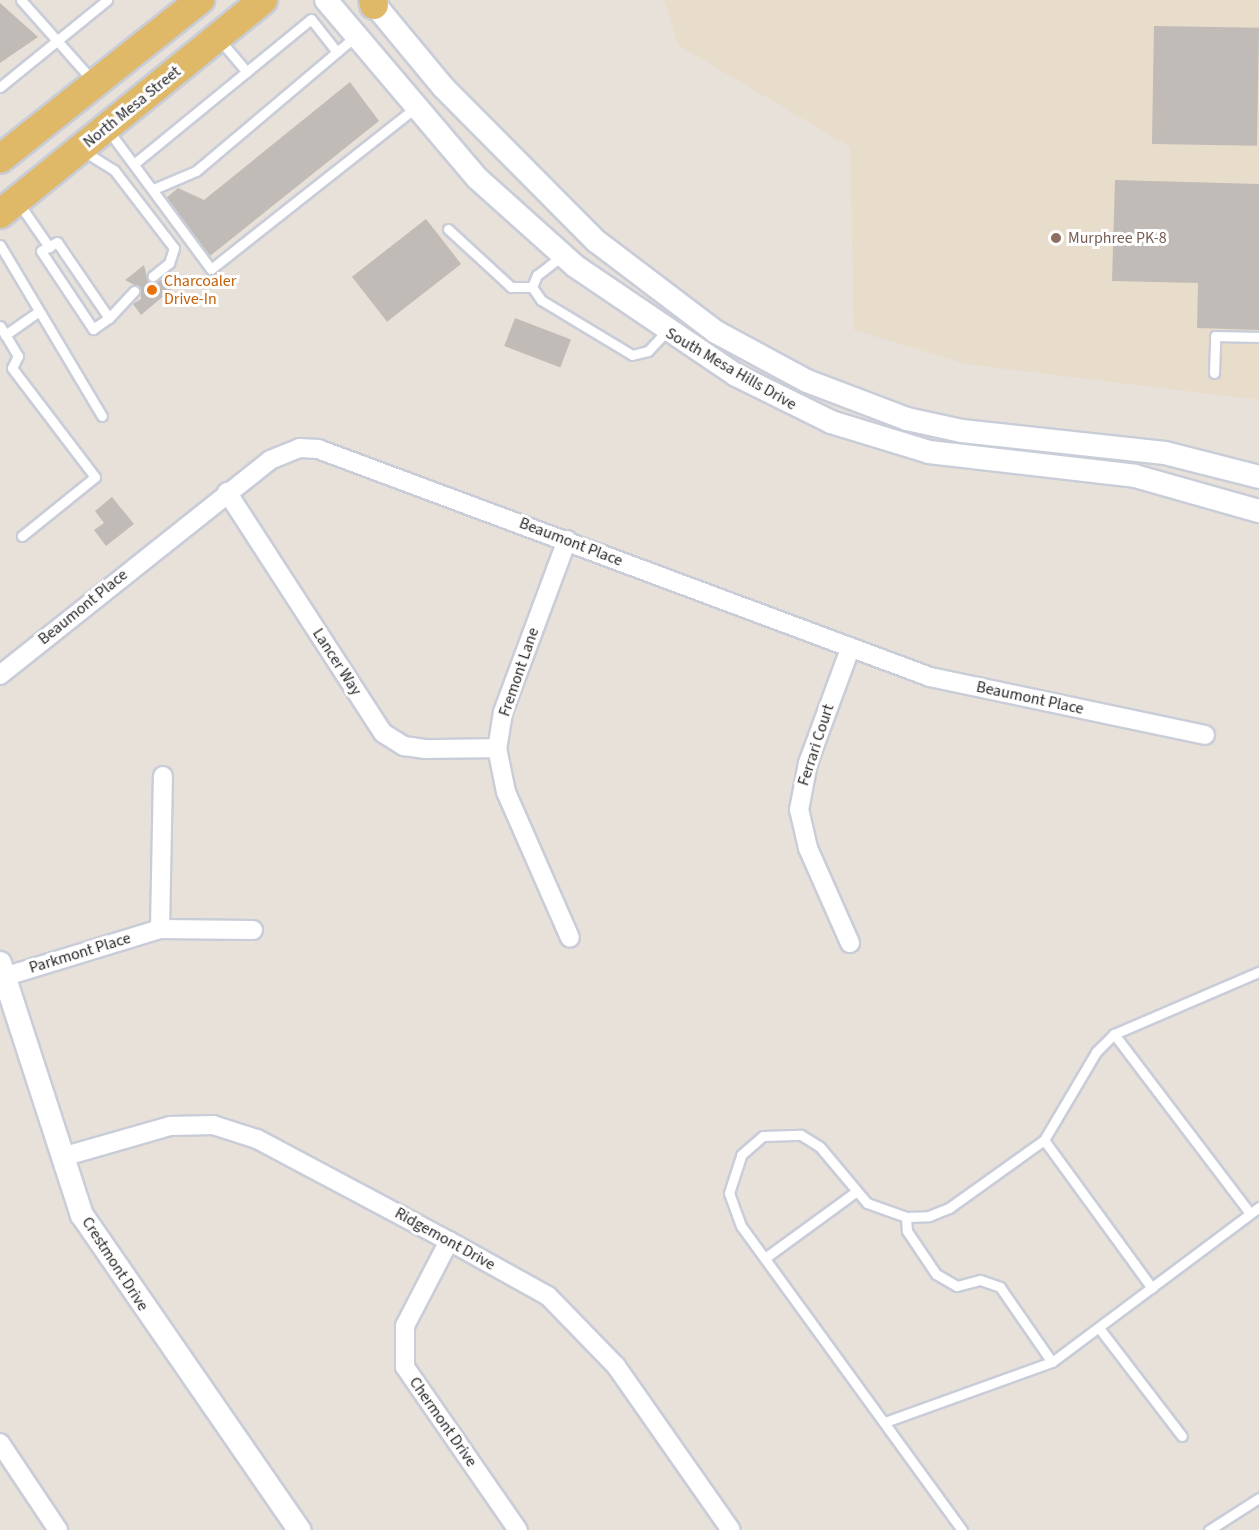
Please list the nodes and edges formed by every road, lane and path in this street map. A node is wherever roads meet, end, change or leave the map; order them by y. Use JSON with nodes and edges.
{"nodes":[{"id":1,"x":21,"y":0,"type":"edge"},
{"id":2,"x":107,"y":0,"type":"edge"},
{"id":3,"x":263,"y":0,"type":"edge"},
{"id":4,"x":326,"y":0,"type":"edge"},
{"id":5,"x":373,"y":2,"type":"edge"},
{"id":6,"x":186,"y":4,"type":"edge"},
{"id":7,"x":356,"y":36,"type":"junction"},
{"id":8,"x":218,"y":37,"type":"junction"},
{"id":9,"x":56,"y":41,"type":"junction"},
{"id":10,"x":337,"y":52,"type":"junction"},
{"id":11,"x":247,"y":72,"type":"junction"},
{"id":12,"x":94,"y":83,"type":"junction"},
{"id":13,"x":0,"y":87,"type":"edge"},
{"id":14,"x":416,"y":107,"type":"junction"},
{"id":15,"x":106,"y":128,"type":"junction"},
{"id":16,"x":80,"y":149,"type":"junction"},
{"id":17,"x":0,"y":159,"type":"edge"},
{"id":18,"x":135,"y":163,"type":"junction"},
{"id":19,"x":156,"y":188,"type":"junction"},
{"id":20,"x":8,"y":207,"type":"edge"},
{"id":21,"x":448,"y":228,"type":"dead end"},
{"id":22,"x":596,"y":241,"type":"junction"},
{"id":23,"x":0,"y":245,"type":"edge"},
{"id":24,"x":49,"y":247,"type":"junction"},
{"id":25,"x":569,"y":261,"type":"junction"},
{"id":26,"x":153,"y":276,"type":"dead end"},
{"id":27,"x":532,"y":286,"type":"junction"},
{"id":28,"x":134,"y":291,"type":"dead end"},
{"id":29,"x":37,"y":313,"type":"junction"},
{"id":30,"x":109,"y":318,"type":"junction"},
{"id":31,"x":3,"y":330,"type":"edge"},
{"id":32,"x":666,"y":332,"type":"junction"},
{"id":33,"x":1259,"y":337,"type":"edge"},
{"id":34,"x":1214,"y":373,"type":"dead end"},
{"id":35,"x":102,"y":416,"type":"dead end"},
{"id":36,"x":1259,"y":477,"type":"edge"},
{"id":37,"x":226,"y":492,"type":"junction"},
{"id":38,"x":1259,"y":511,"type":"edge"},
{"id":39,"x":22,"y":536,"type":"dead end"},
{"id":40,"x":567,"y":540,"type":"junction"},
{"id":41,"x":850,"y":649,"type":"junction"},
{"id":42,"x":0,"y":675,"type":"edge"},
{"id":43,"x":1205,"y":735,"type":"dead end"},
{"id":44,"x":497,"y":748,"type":"junction"},
{"id":45,"x":163,"y":776,"type":"dead end"},
{"id":46,"x":160,"y":929,"type":"junction"},
{"id":47,"x":253,"y":930,"type":"dead end"},
{"id":48,"x":570,"y":938,"type":"dead end"},
{"id":49,"x":850,"y":943,"type":"dead end"},
{"id":50,"x":2,"y":972,"type":"edge"},
{"id":51,"x":1259,"y":972,"type":"edge"},
{"id":52,"x":1114,"y":1034,"type":"junction"},
{"id":53,"x":1044,"y":1140,"type":"junction"},
{"id":54,"x":62,"y":1157,"type":"junction"},
{"id":55,"x":854,"y":1193,"type":"junction"},
{"id":56,"x":1259,"y":1207,"type":"edge"},
{"id":57,"x":1249,"y":1212,"type":"junction"},
{"id":58,"x":906,"y":1217,"type":"junction"},
{"id":59,"x":449,"y":1241,"type":"junction"},
{"id":60,"x":765,"y":1258,"type":"junction"},
{"id":61,"x":1152,"y":1288,"type":"junction"},
{"id":62,"x":1099,"y":1328,"type":"junction"},
{"id":63,"x":1052,"y":1362,"type":"junction"},
{"id":64,"x":885,"y":1422,"type":"junction"},
{"id":65,"x":1182,"y":1436,"type":"dead end"},
{"id":66,"x":0,"y":1443,"type":"edge"},
{"id":67,"x":1259,"y":1498,"type":"edge"},
{"id":68,"x":58,"y":1530,"type":"edge"},
{"id":69,"x":299,"y":1530,"type":"edge"},
{"id":70,"x":518,"y":1530,"type":"edge"},
{"id":71,"x":731,"y":1530,"type":"edge"},
{"id":72,"x":962,"y":1530,"type":"edge"},
{"id":73,"x":1209,"y":1530,"type":"edge"}],
"edges":[{"from":1,"to":9,"type":"lane"},
{"from":2,"to":9,"type":"lane"},
{"from":3,"to":8,"type":"main road","name":"North Mesa Street"},
{"from":4,"to":7,"type":"street","name":"South Mesa Hills Drive"},
{"from":5,"to":22,"type":"street","name":"South Mesa Hills Drive"},
{"from":6,"to":12,"type":"main road"},
{"from":7,"to":10,"type":"lane"},
{"from":7,"to":14,"type":"street","name":"South Mesa Hills Drive"},
{"from":8,"to":11,"type":"lane"},
{"from":8,"to":15,"type":"main road","name":"North Mesa Street"},
{"from":9,"to":12,"type":"lane"},
{"from":9,"to":13,"type":"lane"},
{"from":10,"to":11,"type":"lane"},
{"from":10,"to":19,"type":"lane"},
{"from":11,"to":18,"type":"lane"},
{"from":12,"to":17,"type":"main road"},
{"from":14,"to":19,"type":"lane"},
{"from":14,"to":25,"type":"street","name":"South Mesa Hills Drive"},
{"from":15,"to":16,"type":"main road","name":"North Mesa Street"},
{"from":15,"to":18,"type":"lane"},
{"from":16,"to":20,"type":"main road","name":"North Mesa Street"},
{"from":16,"to":26,"type":"lane"},
{"from":18,"to":19,"type":"lane"},
{"from":20,"to":24,"type":"lane"},
{"from":21,"to":27,"type":"lane"},
{"from":22,"to":25,"type":"street"},
{"from":22,"to":36,"type":"street","name":"South Mesa Hills Drive"},
{"from":23,"to":29,"type":"lane"},
{"from":24,"to":30,"type":"lane"},
{"from":24,"to":30,"type":"lane"},
{"from":25,"to":27,"type":"lane"},
{"from":25,"to":32,"type":"street","name":"South Mesa Hills Drive"},
{"from":27,"to":32,"type":"lane"},
{"from":28,"to":30,"type":"lane"},
{"from":29,"to":31,"type":"lane"},
{"from":29,"to":35,"type":"lane"},
{"from":31,"to":39,"type":"lane"},
{"from":32,"to":38,"type":"street","name":"South Mesa Hills Drive"},
{"from":33,"to":34,"type":"lane"},
{"from":37,"to":40,"type":"street","name":"Beaumont Place"},
{"from":37,"to":42,"type":"street","name":"Beaumont Place"},
{"from":37,"to":44,"type":"street","name":"Lancer Way"},
{"from":40,"to":41,"type":"street","name":"Beaumont Place"},
{"from":40,"to":44,"type":"street","name":"Fremont Lane"},
{"from":41,"to":43,"type":"street","name":"Beaumont Place"},
{"from":41,"to":49,"type":"street","name":"Ferrari Court"},
{"from":44,"to":48,"type":"street","name":"Fremont Lane"},
{"from":45,"to":46,"type":"street"},
{"from":46,"to":47,"type":"street","name":"Parkmont Place"},
{"from":46,"to":50,"type":"street","name":"Parkmont Place"},
{"from":50,"to":54,"type":"street","name":"Crestmont Drive"},
{"from":51,"to":52,"type":"lane"},
{"from":52,"to":53,"type":"lane"},
{"from":52,"to":57,"type":"lane"},
{"from":53,"to":58,"type":"lane"},
{"from":53,"to":61,"type":"lane"},
{"from":54,"to":59,"type":"street","name":"Ridgemont Drive"},
{"from":54,"to":69,"type":"street","name":"Crestmont Drive"},
{"from":55,"to":58,"type":"lane"},
{"from":55,"to":60,"type":"lane"},
{"from":55,"to":60,"type":"lane"},
{"from":56,"to":57,"type":"lane"},
{"from":57,"to":61,"type":"lane"},
{"from":58,"to":63,"type":"lane"},
{"from":59,"to":70,"type":"street","name":"Chermont Drive"},
{"from":59,"to":71,"type":"street","name":"Ridgemont Drive"},
{"from":60,"to":64,"type":"lane"},
{"from":61,"to":62,"type":"lane"},
{"from":62,"to":63,"type":"lane"},
{"from":62,"to":65,"type":"lane"},
{"from":63,"to":64,"type":"lane"},
{"from":64,"to":72,"type":"lane"},
{"from":66,"to":68,"type":"street"},
{"from":67,"to":73,"type":"lane"}]}
